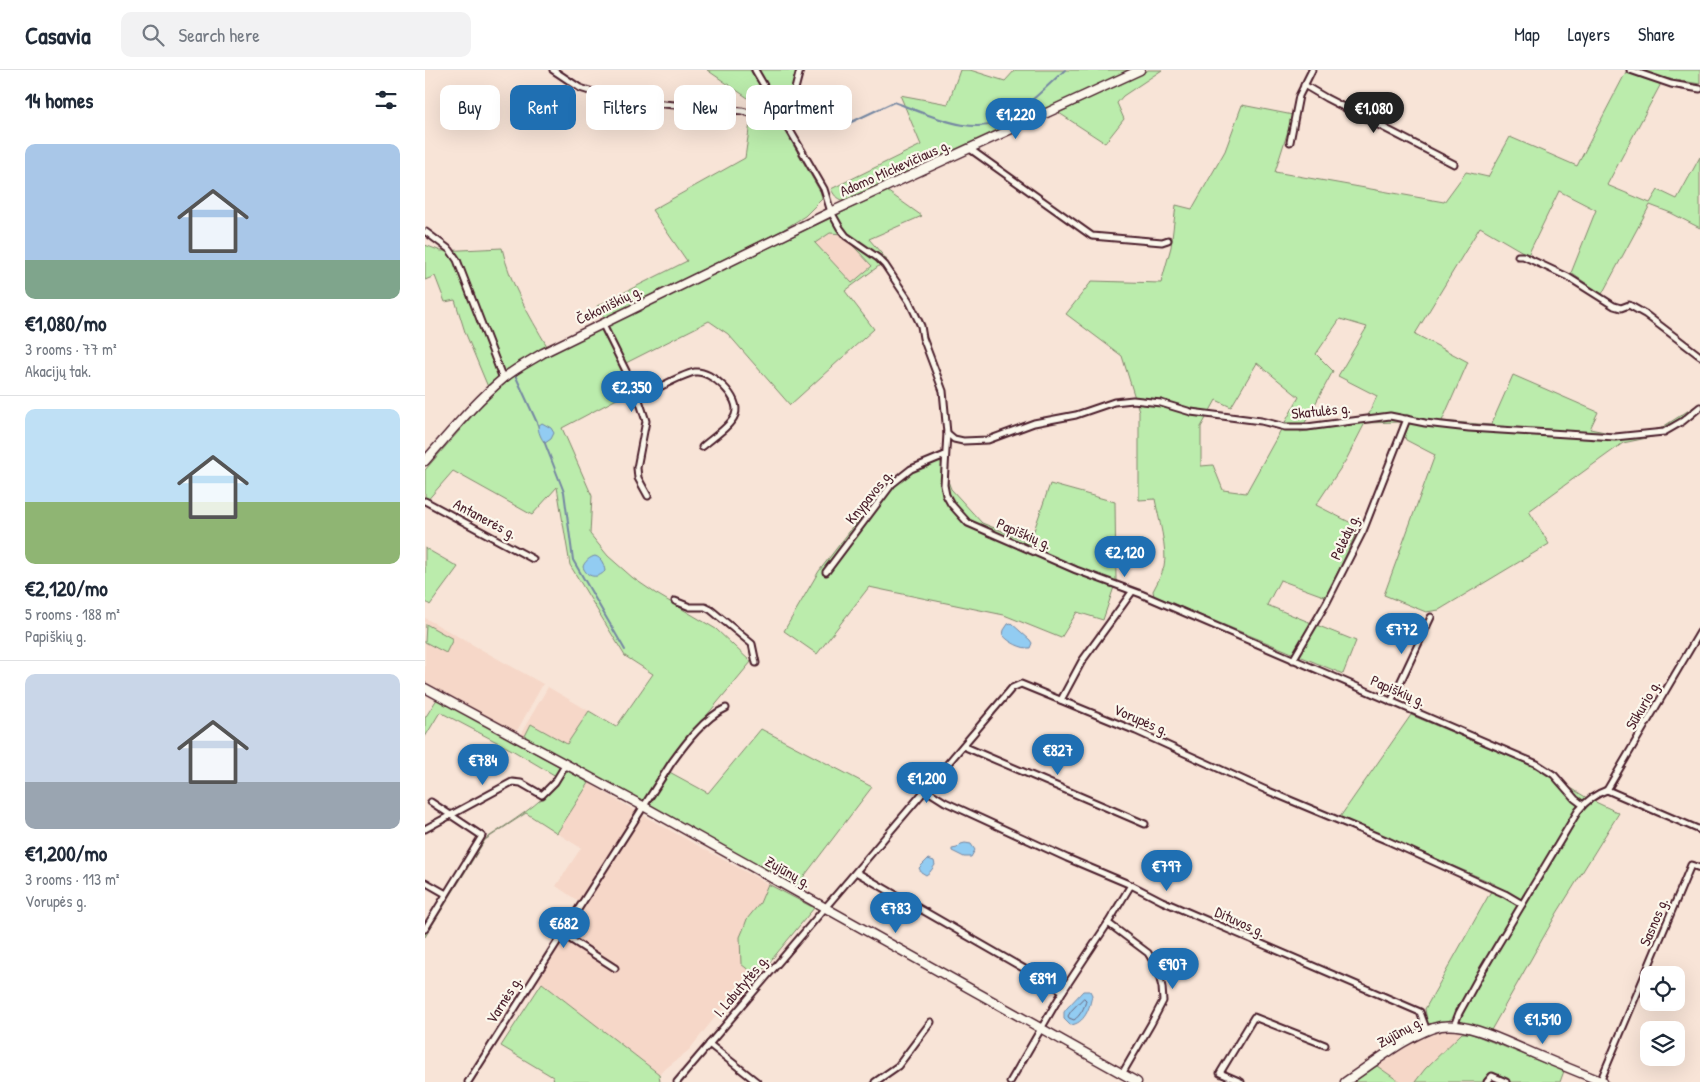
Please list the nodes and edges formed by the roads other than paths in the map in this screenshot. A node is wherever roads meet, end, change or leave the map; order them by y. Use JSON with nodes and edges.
{"nodes":[{"id":1,"x":553,"y":70,"type":"edge"},
{"id":2,"x":755,"y":70,"type":"edge"},
{"id":3,"x":800,"y":70,"type":"edge"},
{"id":4,"x":1140,"y":70,"type":"edge"},
{"id":5,"x":1312,"y":70,"type":"edge"},
{"id":6,"x":1630,"y":70,"type":"edge"},
{"id":7,"x":764,"y":85,"type":"edge"},
{"id":8,"x":796,"y":85,"type":"edge"},
{"id":9,"x":1304,"y":85,"type":"junction"},
{"id":10,"x":1700,"y":89,"type":"edge"},
{"id":11,"x":746,"y":112,"type":"edge"},
{"id":12,"x":789,"y":130,"type":"edge"},
{"id":13,"x":1290,"y":142,"type":"dead end"},
{"id":14,"x":970,"y":149,"type":"junction"},
{"id":15,"x":1454,"y":164,"type":"dead end"},
{"id":16,"x":831,"y":212,"type":"junction"},
{"id":17,"x":426,"y":232,"type":"dead end"},
{"id":18,"x":1168,"y":240,"type":"dead end"},
{"id":19,"x":1518,"y":256,"type":"dead end"},
{"id":20,"x":602,"y":323,"type":"junction"},
{"id":21,"x":1700,"y":356,"type":"edge"},
{"id":22,"x":503,"y":379,"type":"junction"},
{"id":23,"x":638,"y":398,"type":"junction"},
{"id":24,"x":1700,"y":407,"type":"edge"},
{"id":25,"x":1407,"y":419,"type":"junction"},
{"id":26,"x":947,"y":433,"type":"junction"},
{"id":27,"x":702,"y":447,"type":"dead end"},
{"id":28,"x":945,"y":455,"type":"junction"},
{"id":29,"x":425,"y":460,"type":"edge"},
{"id":30,"x":648,"y":496,"type":"dead end"},
{"id":31,"x":425,"y":501,"type":"edge"},
{"id":32,"x":533,"y":559,"type":"dead end"},
{"id":33,"x":825,"y":572,"type":"dead end"},
{"id":34,"x":1133,"y":592,"type":"junction"},
{"id":35,"x":675,"y":601,"type":"dead end"},
{"id":36,"x":1431,"y":617,"type":"dead end"},
{"id":37,"x":1700,"y":632,"type":"edge"},
{"id":38,"x":1293,"y":660,"type":"junction"},
{"id":39,"x":756,"y":663,"type":"dead end"},
{"id":40,"x":425,"y":688,"type":"edge"},
{"id":41,"x":1061,"y":700,"type":"junction"},
{"id":42,"x":1391,"y":702,"type":"junction"},
{"id":43,"x":726,"y":708,"type":"dead end"},
{"id":44,"x":963,"y":746,"type":"junction"},
{"id":45,"x":566,"y":764,"type":"junction"},
{"id":46,"x":926,"y":790,"type":"junction"},
{"id":47,"x":1607,"y":790,"type":"junction"},
{"id":48,"x":431,"y":802,"type":"dead end"},
{"id":49,"x":643,"y":806,"type":"junction"},
{"id":50,"x":1583,"y":806,"type":"junction"},
{"id":51,"x":451,"y":815,"type":"junction"},
{"id":52,"x":1145,"y":824,"type":"dead end"},
{"id":53,"x":425,"y":829,"type":"edge"},
{"id":54,"x":1700,"y":830,"type":"edge"},
{"id":55,"x":1700,"y":868,"type":"edge"},
{"id":56,"x":856,"y":872,"type":"junction"},
{"id":57,"x":425,"y":882,"type":"edge"},
{"id":58,"x":1131,"y":885,"type":"junction"},
{"id":59,"x":446,"y":894,"type":"junction"},
{"id":60,"x":1521,"y":904,"type":"junction"},
{"id":61,"x":825,"y":908,"type":"junction"},
{"id":62,"x":1108,"y":923,"type":"junction"},
{"id":63,"x":425,"y":929,"type":"edge"},
{"id":64,"x":562,"y":934,"type":"junction"},
{"id":65,"x":615,"y":968,"type":"dead end"},
{"id":66,"x":1063,"y":990,"type":"junction"},
{"id":67,"x":931,"y":1022,"type":"dead end"},
{"id":68,"x":1455,"y":1026,"type":"junction"},
{"id":69,"x":1041,"y":1028,"type":"junction"},
{"id":70,"x":1427,"y":1030,"type":"junction"},
{"id":71,"x":709,"y":1044,"type":"junction"},
{"id":72,"x":1325,"y":1045,"type":"dead end"},
{"id":73,"x":1122,"y":1074,"type":"junction"},
{"id":74,"x":468,"y":1082,"type":"edge"},
{"id":75,"x":677,"y":1082,"type":"edge"},
{"id":76,"x":757,"y":1082,"type":"edge"},
{"id":77,"x":875,"y":1082,"type":"edge"},
{"id":78,"x":1010,"y":1082,"type":"edge"},
{"id":79,"x":1137,"y":1082,"type":"edge"},
{"id":80,"x":1241,"y":1082,"type":"edge"},
{"id":81,"x":1345,"y":1082,"type":"edge"},
{"id":82,"x":1487,"y":1082,"type":"edge"},
{"id":83,"x":1506,"y":1082,"type":"edge"},
{"id":84,"x":1601,"y":1082,"type":"edge"}],
"edges":[{"from":1,"to":11,"type":"street"},
{"from":2,"to":7,"type":"street","name":"Papiškių g."},
{"from":3,"to":8,"type":"street"},
{"from":4,"to":14,"type":"main road","name":"Adomo Mickevičiaus g."},
{"from":5,"to":9,"type":"street"},
{"from":6,"to":10,"type":"street"},
{"from":9,"to":13,"type":"street"},
{"from":9,"to":15,"type":"street"},
{"from":12,"to":16,"type":"street","name":"Papiškių g."},
{"from":14,"to":16,"type":"main road","name":"Adomo Mickevičiaus g."},
{"from":14,"to":18,"type":"street","name":"Adomo Mickevičiaus g."},
{"from":16,"to":20,"type":"main road","name":"Čekoniškių g."},
{"from":16,"to":26,"type":"street","name":"Papiškių g."},
{"from":17,"to":22,"type":"street"},
{"from":19,"to":21,"type":"street"},
{"from":20,"to":22,"type":"main road","name":"Čekoniškių g."},
{"from":20,"to":23,"type":"street"},
{"from":22,"to":29,"type":"main road","name":"Čekoniškių g."},
{"from":23,"to":27,"type":"street"},
{"from":23,"to":30,"type":"street"},
{"from":24,"to":25,"type":"street","name":"Skatulės g."},
{"from":25,"to":26,"type":"street","name":"Skatulės g."},
{"from":25,"to":38,"type":"street","name":"Pelėdų g."},
{"from":26,"to":28,"type":"street","name":"Papiškių g."},
{"from":28,"to":33,"type":"street","name":"Knypavos g."},
{"from":28,"to":34,"type":"street","name":"Papiškių g."},
{"from":31,"to":32,"type":"street","name":"Antanerės g."},
{"from":34,"to":38,"type":"street","name":"Papiškių g."},
{"from":34,"to":41,"type":"street"},
{"from":35,"to":39,"type":"street"},
{"from":36,"to":42,"type":"street"},
{"from":37,"to":47,"type":"street","name":"Sūkurio g."},
{"from":38,"to":42,"type":"street","name":"Papiškių g."},
{"from":40,"to":45,"type":"main road","name":"Zujūnų g."},
{"from":41,"to":44,"type":"street","name":"Vorupės g."},
{"from":41,"to":60,"type":"street","name":"Vorupės g."},
{"from":42,"to":50,"type":"street","name":"Papiškių g."},
{"from":43,"to":49,"type":"street"},
{"from":44,"to":46,"type":"street","name":"Vorupės g."},
{"from":44,"to":52,"type":"street"},
{"from":45,"to":49,"type":"main road","name":"Zujūnų g."},
{"from":45,"to":51,"type":"street"},
{"from":46,"to":56,"type":"street","name":"Vorupės g."},
{"from":46,"to":58,"type":"street","name":"Dituvos g."},
{"from":47,"to":50,"type":"street"},
{"from":47,"to":54,"type":"street"},
{"from":48,"to":51,"type":"street"},
{"from":49,"to":61,"type":"main road","name":"Zujūnų g."},
{"from":49,"to":64,"type":"street","name":"Varnės g."},
{"from":50,"to":60,"type":"street"},
{"from":51,"to":53,"type":"street"},
{"from":51,"to":59,"type":"street"},
{"from":55,"to":84,"type":"street","name":"Sasnos g."},
{"from":56,"to":61,"type":"street","name":"Vorupės g."},
{"from":56,"to":66,"type":"street"},
{"from":57,"to":59,"type":"street"},
{"from":58,"to":62,"type":"street"},
{"from":58,"to":70,"type":"street","name":"Dituvos g."},
{"from":59,"to":63,"type":"street"},
{"from":60,"to":68,"type":"street"},
{"from":61,"to":69,"type":"main road","name":"Zujūnų g."},
{"from":61,"to":71,"type":"street","name":"I. Labutytės g."},
{"from":62,"to":66,"type":"street"},
{"from":62,"to":73,"type":"street"},
{"from":64,"to":65,"type":"street"},
{"from":64,"to":74,"type":"street","name":"Varnės g."},
{"from":66,"to":69,"type":"street"},
{"from":67,"to":77,"type":"street"},
{"from":68,"to":70,"type":"main road","name":"Zujūnų g."},
{"from":68,"to":84,"type":"main road","name":"Zujūnų g."},
{"from":69,"to":73,"type":"main road","name":"Zujūnų g."},
{"from":69,"to":78,"type":"street"},
{"from":70,"to":81,"type":"main road","name":"Zujūnų g."},
{"from":71,"to":75,"type":"street","name":"I. Labutytės g."},
{"from":71,"to":76,"type":"street"},
{"from":72,"to":80,"type":"street"},
{"from":73,"to":79,"type":"main road","name":"Zujūnų g."},
{"from":82,"to":83,"type":"street"}]}
